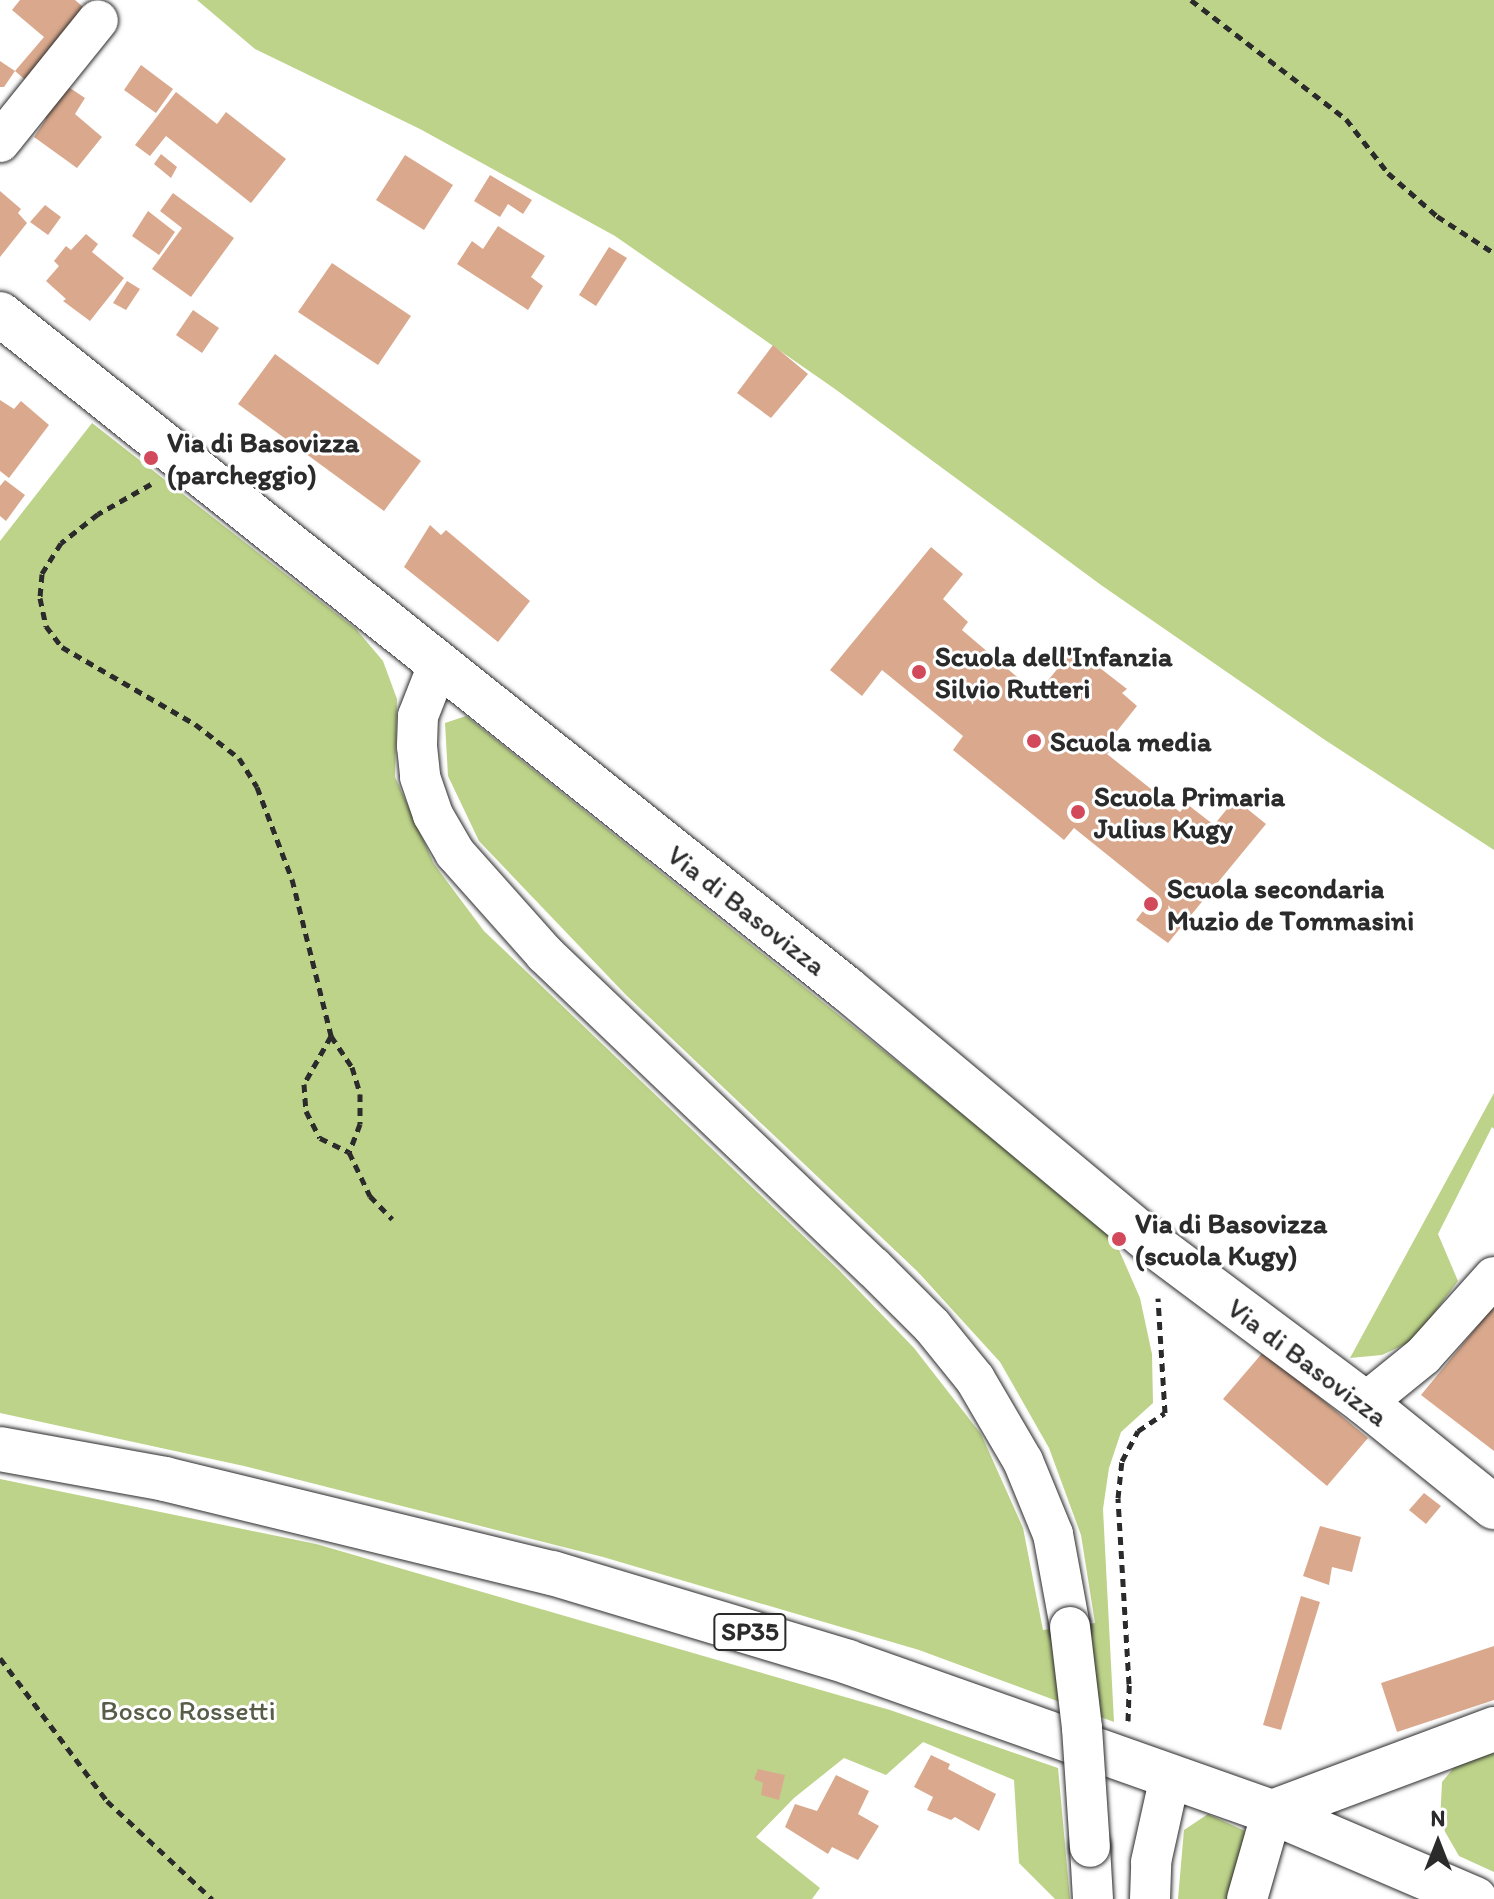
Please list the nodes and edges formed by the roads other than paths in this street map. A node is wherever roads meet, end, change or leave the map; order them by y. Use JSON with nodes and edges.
{"nodes":[{"id":1,"x":98,"y":20,"type":"dead end"},
{"id":2,"x":0,"y":142,"type":"edge"},
{"id":3,"x":0,"y":314,"type":"edge"},
{"id":4,"x":438,"y":665,"type":"junction"},
{"id":5,"x":1494,"y":1277,"type":"edge"},
{"id":6,"x":1365,"y":1403,"type":"junction"},
{"id":7,"x":0,"y":1449,"type":"edge"},
{"id":8,"x":1494,"y":1507,"type":"edge"},
{"id":9,"x":1494,"y":1729,"type":"edge"},
{"id":10,"x":1170,"y":1776,"type":"junction"},
{"id":11,"x":1272,"y":1812,"type":"junction"},
{"id":12,"x":1093,"y":1899,"type":"edge"},
{"id":13,"x":1150,"y":1899,"type":"edge"},
{"id":14,"x":1247,"y":1899,"type":"edge"},
{"id":15,"x":1475,"y":1899,"type":"edge"}],
"edges":[{"from":1,"to":2,"type":"street"},
{"from":3,"to":4,"type":"main road","name":"Via di Basovizza"},
{"from":4,"to":6,"type":"main road","name":"Via di Basovizza"},
{"from":4,"to":12,"type":"street","bridge":true},
{"from":5,"to":6,"type":"street"},
{"from":6,"to":8,"type":"main road","name":"Via di Basovizza"},
{"from":7,"to":10,"type":"main road","number":"SP35"},
{"from":9,"to":11,"type":"main road"},
{"from":10,"to":11,"type":"main road","number":"SP35"},
{"from":10,"to":13,"type":"street"},
{"from":11,"to":14,"type":"street"},
{"from":11,"to":15,"type":"main road","number":"SP35"}]}
